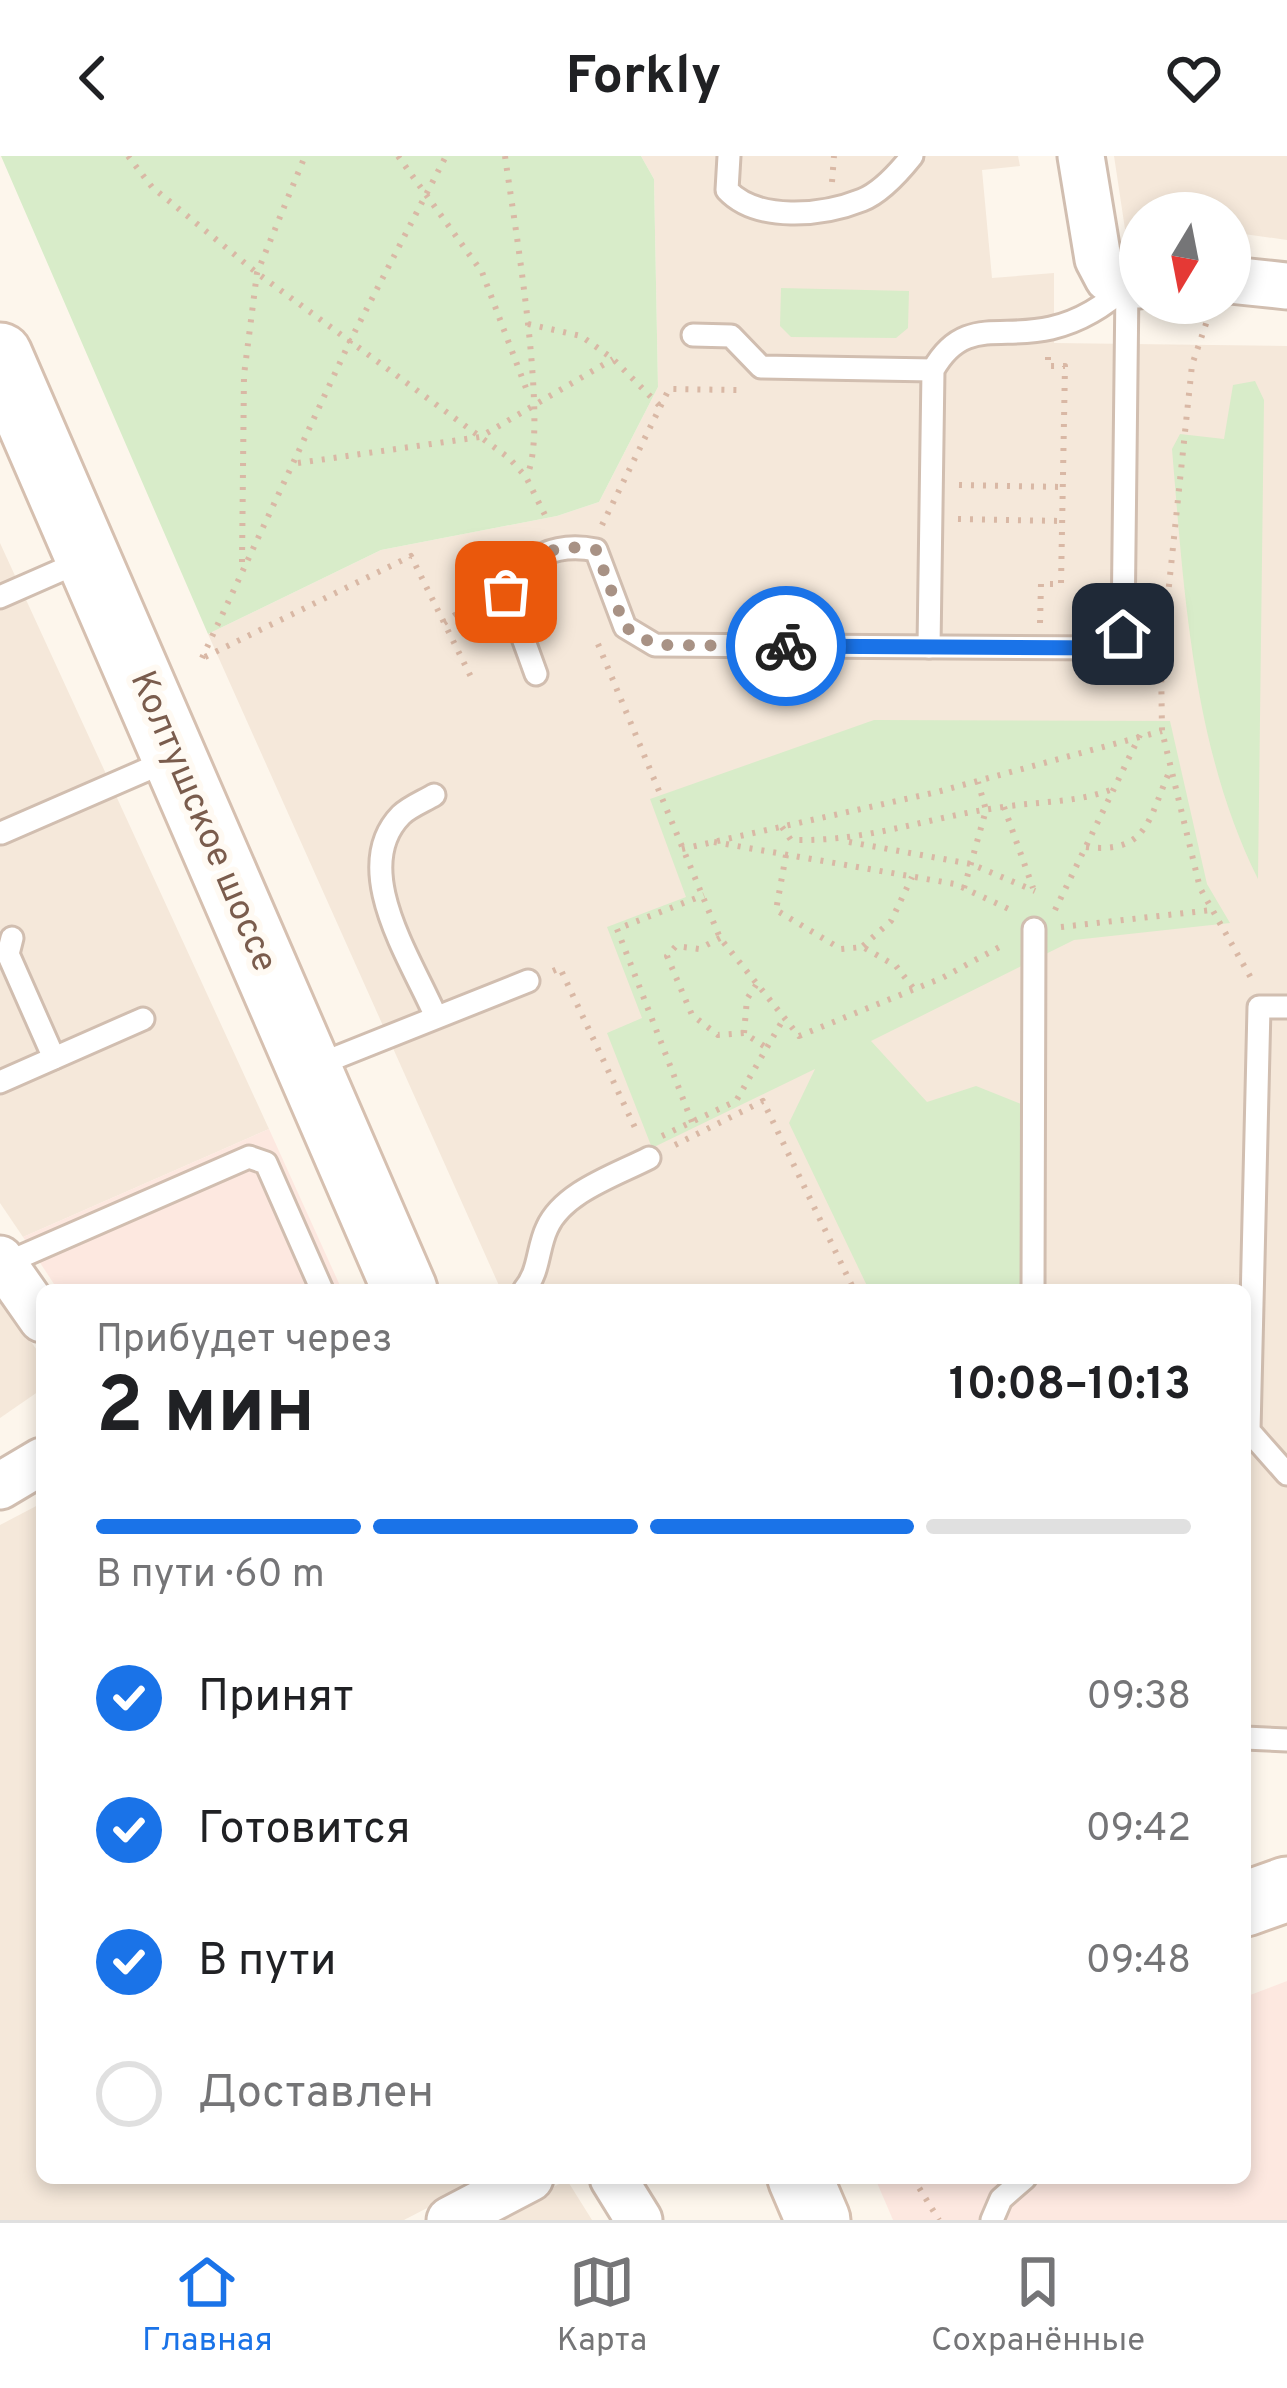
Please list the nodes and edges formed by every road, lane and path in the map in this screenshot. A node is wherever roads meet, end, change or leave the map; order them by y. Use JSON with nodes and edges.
{"nodes":[{"id":1,"x":128,"y":156,"type":"edge"},
{"id":2,"x":305,"y":156,"type":"edge"},
{"id":3,"x":398,"y":156,"type":"edge"},
{"id":4,"x":446,"y":156,"type":"edge"},
{"id":5,"x":506,"y":156,"type":"edge"},
{"id":6,"x":729,"y":156,"type":"edge"},
{"id":7,"x":912,"y":156,"type":"edge"},
{"id":8,"x":1081,"y":156,"type":"edge"},
{"id":9,"x":426,"y":197,"type":"junction"},
{"id":10,"x":1119,"y":268,"type":"edge"},
{"id":11,"x":257,"y":274,"type":"junction"},
{"id":12,"x":1119,"y":281,"type":"edge"},
{"id":13,"x":1251,"y":282,"type":"edge"},
{"id":14,"x":1287,"y":286,"type":"edge"},
{"id":15,"x":528,"y":324,"type":"junction"},
{"id":16,"x":1122,"y":324,"type":"edge"},
{"id":17,"x":1206,"y":324,"type":"edge"},
{"id":18,"x":1048,"y":328,"type":"junction"},
{"id":19,"x":693,"y":335,"type":"dead end"},
{"id":20,"x":351,"y":339,"type":"junction"},
{"id":21,"x":0,"y":355,"type":"edge"},
{"id":22,"x":614,"y":358,"type":"junction"},
{"id":23,"x":761,"y":367,"type":"junction"},
{"id":24,"x":933,"y":370,"type":"junction"},
{"id":25,"x":532,"y":405,"type":"junction"},
{"id":26,"x":660,"y":406,"type":"junction"},
{"id":27,"x":480,"y":437,"type":"junction"},
{"id":28,"x":296,"y":463,"type":"junction"},
{"id":29,"x":526,"y":477,"type":"junction"},
{"id":30,"x":931,"y":484,"type":"junction"},
{"id":31,"x":1063,"y":488,"type":"junction"},
{"id":32,"x":931,"y":518,"type":"junction"},
{"id":33,"x":1062,"y":521,"type":"junction"},
{"id":34,"x":561,"y":547,"type":"junction"},
{"id":35,"x":596,"y":550,"type":"junction"},
{"id":36,"x":88,"y":558,"type":"junction"},
{"id":37,"x":242,"y":566,"type":"junction"},
{"id":38,"x":0,"y":597,"type":"edge"},
{"id":39,"x":595,"y":634,"type":"dead end"},
{"id":40,"x":929,"y":647,"type":"junction"},
{"id":41,"x":1040,"y":647,"type":"junction"},
{"id":42,"x":536,"y":674,"type":"dead end"},
{"id":43,"x":472,"y":679,"type":"dead end"},
{"id":44,"x":1162,"y":731,"type":"junction"},
{"id":45,"x":1140,"y":735,"type":"junction"},
{"id":46,"x":175,"y":758,"type":"junction"},
{"id":47,"x":1171,"y":767,"type":"junction"},
{"id":48,"x":978,"y":781,"type":"junction"},
{"id":49,"x":1114,"y":788,"type":"junction"},
{"id":50,"x":434,"y":795,"type":"dead end"},
{"id":51,"x":1004,"y":806,"type":"junction"},
{"id":52,"x":986,"y":810,"type":"junction"},
{"id":53,"x":782,"y":826,"type":"junction"},
{"id":54,"x":1,"y":832,"type":"edge"},
{"id":55,"x":791,"y":840,"type":"junction"},
{"id":56,"x":714,"y":842,"type":"junction"},
{"id":57,"x":846,"y":842,"type":"junction"},
{"id":58,"x":1086,"y":847,"type":"junction"},
{"id":59,"x":682,"y":849,"type":"junction"},
{"id":60,"x":784,"y":854,"type":"junction"},
{"id":61,"x":970,"y":864,"type":"junction"},
{"id":62,"x":912,"y":877,"type":"junction"},
{"id":63,"x":964,"y":888,"type":"junction"},
{"id":64,"x":1035,"y":891,"type":"junction"},
{"id":65,"x":704,"y":895,"type":"junction"},
{"id":66,"x":1212,"y":910,"type":"junction"},
{"id":67,"x":1038,"y":925,"type":"junction"},
{"id":68,"x":12,"y":938,"type":"dead end"},
{"id":69,"x":720,"y":938,"type":"junction"},
{"id":70,"x":863,"y":947,"type":"junction"},
{"id":71,"x":527,"y":981,"type":"joint"},
{"id":72,"x":757,"y":984,"type":"junction"},
{"id":73,"x":914,"y":989,"type":"junction"},
{"id":74,"x":1259,"y":1007,"type":"junction"},
{"id":75,"x":1287,"y":1007,"type":"edge"},
{"id":76,"x":436,"y":1018,"type":"junction"},
{"id":77,"x":784,"y":1018,"type":"junction"},
{"id":78,"x":142,"y":1019,"type":"dead end"},
{"id":79,"x":744,"y":1033,"type":"junction"},
{"id":80,"x":767,"y":1048,"type":"junction"},
{"id":81,"x":54,"y":1058,"type":"junction"},
{"id":82,"x":309,"y":1069,"type":"junction"},
{"id":83,"x":0,"y":1082,"type":"edge"},
{"id":84,"x":692,"y":1122,"type":"junction"},
{"id":85,"x":646,"y":1152,"type":"junction"},
{"id":86,"x":2,"y":1262,"type":"edge"},
{"id":87,"x":319,"y":1284,"type":"edge"},
{"id":88,"x":402,"y":1284,"type":"edge"},
{"id":89,"x":529,"y":1284,"type":"edge"},
{"id":90,"x":851,"y":1284,"type":"edge"},
{"id":91,"x":1033,"y":1284,"type":"edge"},
{"id":92,"x":36,"y":1310,"type":"edge"},
{"id":93,"x":1251,"y":1384,"type":"edge"},
{"id":94,"x":1251,"y":1432,"type":"edge"},
{"id":95,"x":36,"y":1465,"type":"edge"},
{"id":96,"x":1287,"y":1474,"type":"edge"},
{"id":97,"x":0,"y":1486,"type":"edge"},
{"id":98,"x":1251,"y":1738,"type":"edge"},
{"id":99,"x":1287,"y":1740,"type":"edge"},
{"id":100,"x":1287,"y":1889,"type":"edge"},
{"id":101,"x":1251,"y":1902,"type":"edge"},
{"id":102,"x":519,"y":2184,"type":"edge"},
{"id":103,"x":617,"y":2184,"type":"edge"},
{"id":104,"x":803,"y":2184,"type":"edge"},
{"id":105,"x":917,"y":2184,"type":"edge"},
{"id":106,"x":1017,"y":2184,"type":"edge"},
{"id":107,"x":451,"y":2220,"type":"edge"},
{"id":108,"x":639,"y":2220,"type":"edge"},
{"id":109,"x":818,"y":2220,"type":"edge"},
{"id":110,"x":939,"y":2220,"type":"edge"},
{"id":111,"x":992,"y":2220,"type":"edge"}],
"edges":[{"from":1,"to":11,"type":"path"},
{"from":2,"to":11,"type":"path"},
{"from":3,"to":9,"type":"path"},
{"from":4,"to":9,"type":"path"},
{"from":5,"to":15,"type":"path"},
{"from":6,"to":7,"type":"lane"},
{"from":8,"to":10,"type":"street"},
{"from":9,"to":20,"type":"path"},
{"from":9,"to":25,"type":"path"},
{"from":11,"to":20,"type":"path"},
{"from":11,"to":37,"type":"path"},
{"from":12,"to":18,"type":"lane"},
{"from":13,"to":14,"type":"street"},
{"from":15,"to":22,"type":"path"},
{"from":15,"to":25,"type":"path"},
{"from":16,"to":41,"type":"lane"},
{"from":17,"to":44,"type":"path"},
{"from":18,"to":24,"type":"lane"},
{"from":18,"to":31,"type":"path"},
{"from":19,"to":23,"type":"lane"},
{"from":20,"to":27,"type":"path"},
{"from":20,"to":28,"type":"path"},
{"from":21,"to":36,"type":"main road","name":"Колтушское шоссе"},
{"from":22,"to":25,"type":"path"},
{"from":22,"to":26,"type":"path"},
{"from":23,"to":24,"type":"lane"},
{"from":23,"to":26,"type":"path"},
{"from":24,"to":30,"type":"lane"},
{"from":25,"to":27,"type":"path"},
{"from":25,"to":29,"type":"path"},
{"from":26,"to":35,"type":"path"},
{"from":27,"to":28,"type":"path"},
{"from":27,"to":29,"type":"path"},
{"from":28,"to":37,"type":"path"},
{"from":29,"to":34,"type":"path"},
{"from":30,"to":31,"type":"path"},
{"from":30,"to":32,"type":"lane"},
{"from":31,"to":33,"type":"path"},
{"from":32,"to":33,"type":"path"},
{"from":32,"to":40,"type":"lane"},
{"from":33,"to":41,"type":"path"},
{"from":34,"to":35,"type":"lane"},
{"from":34,"to":42,"type":"lane"},
{"from":35,"to":40,"type":"lane"},
{"from":36,"to":38,"type":"lane"},
{"from":36,"to":46,"type":"main road","name":"Колтушское шоссе"},
{"from":37,"to":43,"type":"path"},
{"from":39,"to":59,"type":"path"},
{"from":40,"to":41,"type":"lane"},
{"from":44,"to":45,"type":"path"},
{"from":44,"to":47,"type":"path"},
{"from":45,"to":48,"type":"path"},
{"from":45,"to":49,"type":"path"},
{"from":46,"to":54,"type":"lane"},
{"from":46,"to":82,"type":"main road","name":"Колтушское шоссе"},
{"from":47,"to":58,"type":"path"},
{"from":47,"to":66,"type":"path"},
{"from":48,"to":52,"type":"path"},
{"from":48,"to":53,"type":"path"},
{"from":49,"to":51,"type":"path"},
{"from":49,"to":58,"type":"path"},
{"from":50,"to":76,"type":"lane"},
{"from":51,"to":52,"type":"path"},
{"from":51,"to":64,"type":"path"},
{"from":52,"to":57,"type":"path"},
{"from":52,"to":61,"type":"path"},
{"from":53,"to":55,"type":"path"},
{"from":53,"to":56,"type":"path"},
{"from":55,"to":57,"type":"path"},
{"from":55,"to":60,"type":"path"},
{"from":56,"to":59,"type":"path"},
{"from":56,"to":60,"type":"path"},
{"from":57,"to":61,"type":"path"},
{"from":58,"to":67,"type":"path"},
{"from":59,"to":65,"type":"path"},
{"from":60,"to":62,"type":"path"},
{"from":60,"to":70,"type":"path"},
{"from":61,"to":63,"type":"path"},
{"from":61,"to":64,"type":"path"},
{"from":62,"to":63,"type":"path"},
{"from":62,"to":70,"type":"path"},
{"from":63,"to":67,"type":"path"},
{"from":64,"to":67,"type":"path"},
{"from":65,"to":69,"type":"path"},
{"from":65,"to":84,"type":"path"},
{"from":66,"to":67,"type":"path"},
{"from":66,"to":74,"type":"path"},
{"from":67,"to":73,"type":"path"},
{"from":67,"to":91,"type":"lane"},
{"from":68,"to":81,"type":"lane"},
{"from":69,"to":72,"type":"path"},
{"from":69,"to":79,"type":"path"},
{"from":70,"to":73,"type":"path"},
{"from":71,"to":76,"type":"lane"},
{"from":71,"to":85,"type":"path"},
{"from":72,"to":77,"type":"path"},
{"from":72,"to":79,"type":"path"},
{"from":73,"to":77,"type":"path"},
{"from":74,"to":75,"type":"lane"},
{"from":74,"to":93,"type":"lane"},
{"from":76,"to":82,"type":"lane"},
{"from":77,"to":80,"type":"path"},
{"from":78,"to":81,"type":"lane"},
{"from":79,"to":80,"type":"path"},
{"from":80,"to":84,"type":"path"},
{"from":81,"to":83,"type":"lane"},
{"from":82,"to":88,"type":"main road","name":"Колтушское шоссе"},
{"from":84,"to":85,"type":"path"},
{"from":85,"to":89,"type":"lane"},
{"from":85,"to":90,"type":"path"},
{"from":86,"to":87,"type":"lane"},
{"from":86,"to":92,"type":"street"},
{"from":94,"to":96,"type":"lane"},
{"from":95,"to":97,"type":"street"},
{"from":98,"to":99,"type":"lane"},
{"from":100,"to":101,"type":"main road"},
{"from":102,"to":107,"type":"street"},
{"from":103,"to":108,"type":"street"},
{"from":104,"to":109,"type":"main road"},
{"from":105,"to":110,"type":"path"},
{"from":106,"to":111,"type":"lane"}]}
